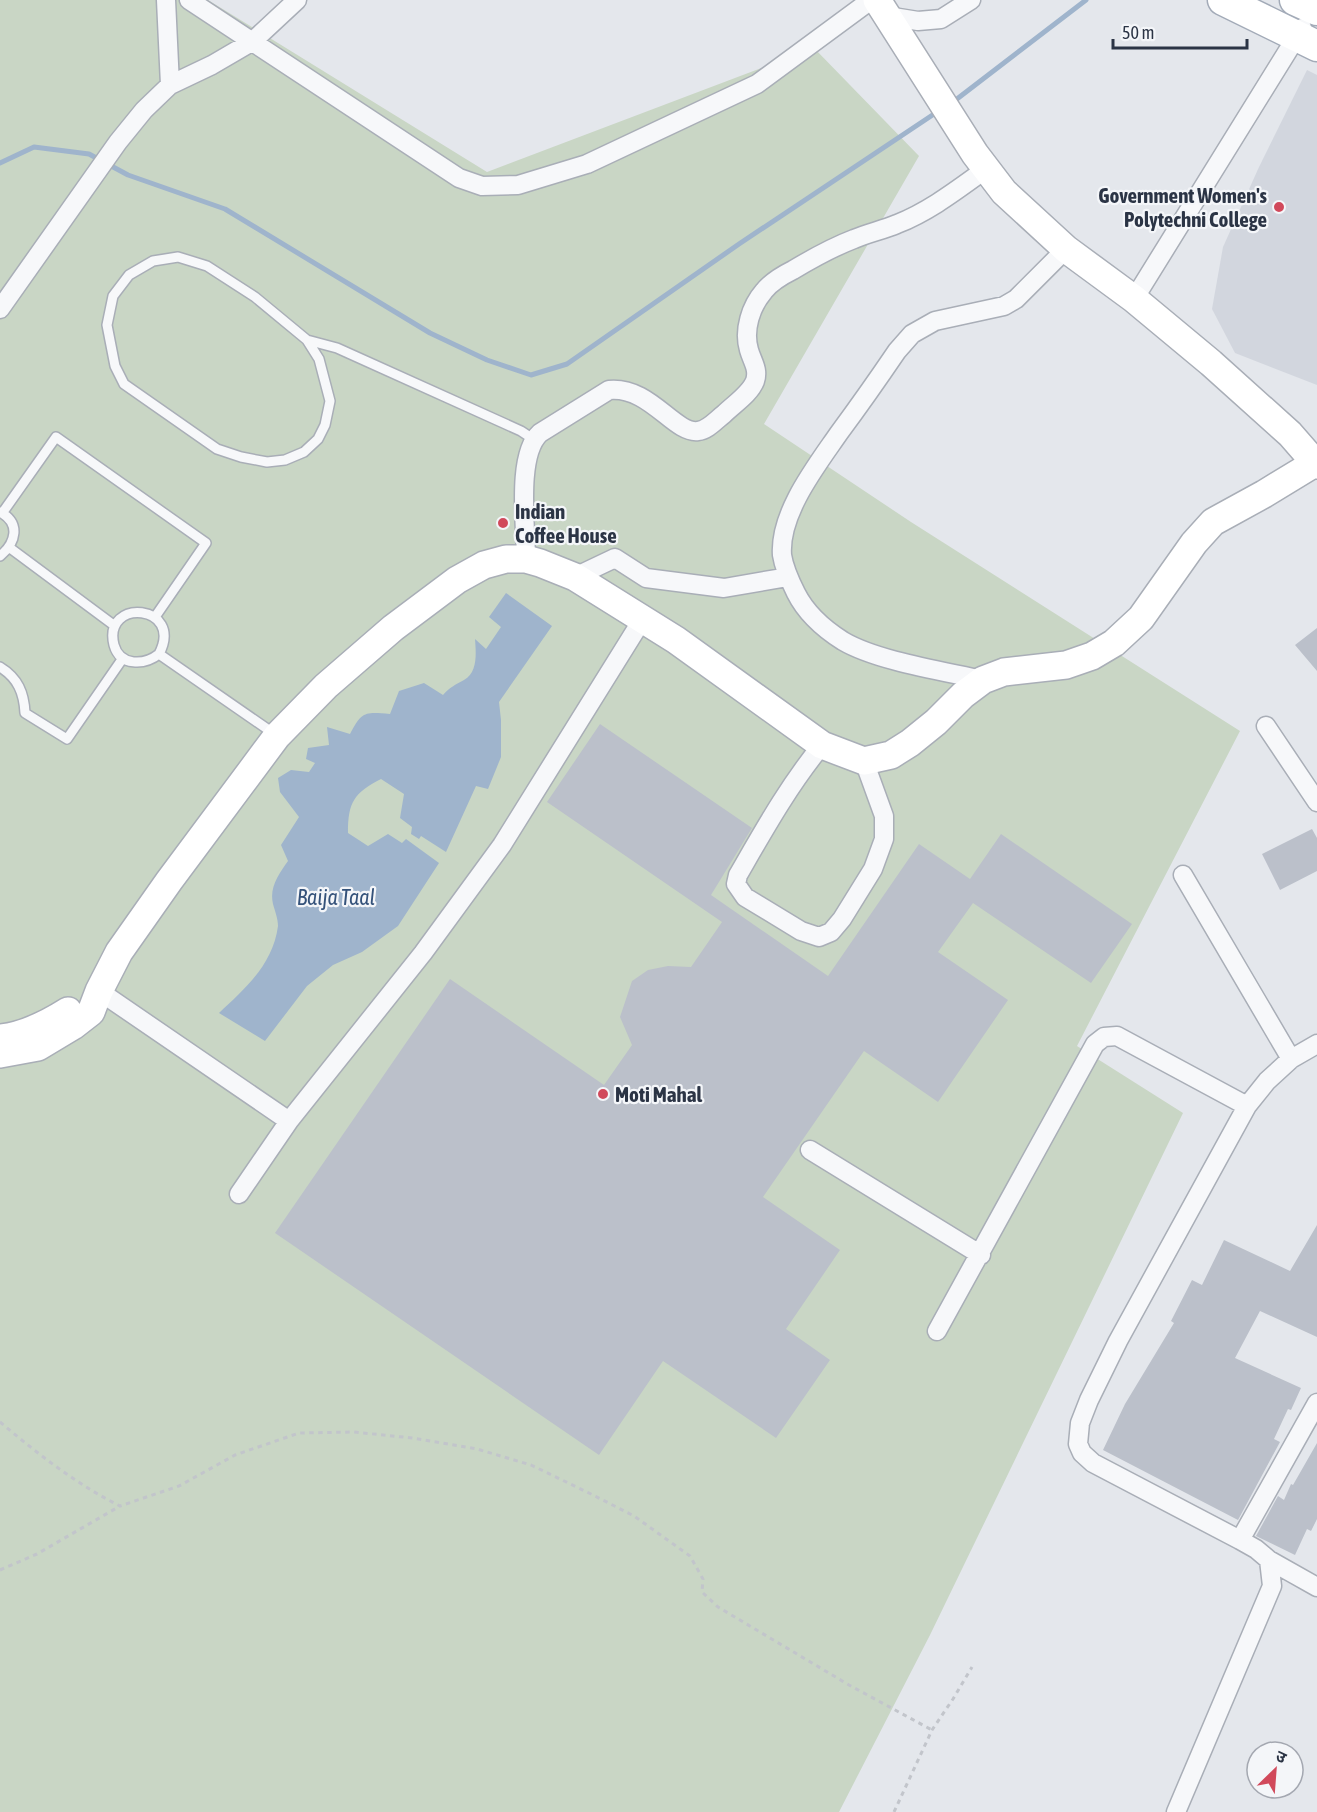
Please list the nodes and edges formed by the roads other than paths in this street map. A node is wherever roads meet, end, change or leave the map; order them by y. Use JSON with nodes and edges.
{"nodes":[{"id":1,"x":166,"y":0,"type":"edge"},
{"id":2,"x":189,"y":0,"type":"edge"},
{"id":3,"x":297,"y":0,"type":"edge"},
{"id":4,"x":971,"y":0,"type":"edge"},
{"id":5,"x":1223,"y":0,"type":"edge"},
{"id":6,"x":1308,"y":6,"type":"edge"},
{"id":7,"x":882,"y":10,"type":"edge"},
{"id":8,"x":253,"y":41,"type":"junction"},
{"id":9,"x":1307,"y":41,"type":"edge"},
{"id":10,"x":170,"y":85,"type":"junction"},
{"id":11,"x":981,"y":162,"type":"junction"},
{"id":12,"x":1066,"y":249,"type":"junction"},
{"id":13,"x":1134,"y":299,"type":"junction"},
{"id":14,"x":0,"y":309,"type":"edge"},
{"id":15,"x":307,"y":340,"type":"junction"},
{"id":16,"x":537,"y":436,"type":"junction"},
{"id":17,"x":1316,"y":464,"type":"edge"},
{"id":18,"x":1,"y":512,"type":"edge"},
{"id":19,"x":10,"y":548,"type":"junction"},
{"id":20,"x":0,"y":556,"type":"edge"},
{"id":21,"x":526,"y":559,"type":"junction"},
{"id":22,"x":575,"y":577,"type":"junction"},
{"id":23,"x":788,"y":577,"type":"junction"},
{"id":24,"x":155,"y":617,"type":"junction"},
{"id":25,"x":642,"y":620,"type":"junction"},
{"id":26,"x":115,"y":626,"type":"junction"},
{"id":27,"x":159,"y":654,"type":"junction"},
{"id":28,"x":123,"y":658,"type":"junction"},
{"id":29,"x":0,"y":667,"type":"edge"},
{"id":30,"x":983,"y":680,"type":"junction"},
{"id":31,"x":1266,"y":726,"type":"dead end"},
{"id":32,"x":278,"y":736,"type":"junction"},
{"id":33,"x":822,"y":745,"type":"junction"},
{"id":34,"x":864,"y":761,"type":"junction"},
{"id":35,"x":1317,"y":802,"type":"edge"},
{"id":36,"x":1183,"y":875,"type":"dead end"},
{"id":37,"x":99,"y":991,"type":"junction"},
{"id":38,"x":0,"y":1038,"type":"edge"},
{"id":39,"x":1317,"y":1044,"type":"edge"},
{"id":40,"x":0,"y":1054,"type":"edge"},
{"id":41,"x":1291,"y":1059,"type":"junction"},
{"id":42,"x":1247,"y":1106,"type":"junction"},
{"id":43,"x":289,"y":1121,"type":"junction"},
{"id":44,"x":810,"y":1150,"type":"dead end"},
{"id":45,"x":239,"y":1194,"type":"dead end"},
{"id":46,"x":981,"y":1255,"type":"junction"},
{"id":47,"x":937,"y":1331,"type":"dead end"},
{"id":48,"x":1317,"y":1403,"type":"edge"},
{"id":49,"x":1240,"y":1540,"type":"junction"},
{"id":50,"x":1269,"y":1560,"type":"junction"},
{"id":51,"x":1317,"y":1587,"type":"edge"},
{"id":52,"x":1176,"y":1812,"type":"edge"}],
"edges":[{"from":1,"to":10,"type":"street"},
{"from":2,"to":8,"type":"street"},
{"from":3,"to":8,"type":"street"},
{"from":4,"to":7,"type":"street"},
{"from":5,"to":9,"type":"main road"},
{"from":6,"to":9,"type":"street"},
{"from":7,"to":8,"type":"street"},
{"from":7,"to":11,"type":"street"},
{"from":8,"to":10,"type":"street"},
{"from":9,"to":13,"type":"street"},
{"from":10,"to":14,"type":"street"},
{"from":11,"to":12,"type":"street"},
{"from":11,"to":16,"type":"street"},
{"from":12,"to":13,"type":"street"},
{"from":12,"to":23,"type":"street"},
{"from":13,"to":17,"type":"street"},
{"from":15,"to":15,"type":"lane"},
{"from":15,"to":16,"type":"lane"},
{"from":16,"to":21,"type":"street"},
{"from":17,"to":30,"type":"street"},
{"from":18,"to":19,"type":"lane"},
{"from":18,"to":24,"type":"lane"},
{"from":19,"to":20,"type":"lane"},
{"from":19,"to":26,"type":"lane"},
{"from":21,"to":22,"type":"street"},
{"from":21,"to":32,"type":"street"},
{"from":22,"to":23,"type":"street"},
{"from":22,"to":25,"type":"street"},
{"from":23,"to":30,"type":"street"},
{"from":24,"to":26,"type":"lane"},
{"from":24,"to":27,"type":"lane"},
{"from":25,"to":33,"type":"street"},
{"from":25,"to":43,"type":"street"},
{"from":26,"to":28,"type":"lane"},
{"from":27,"to":28,"type":"lane"},
{"from":27,"to":32,"type":"lane"},
{"from":28,"to":29,"type":"lane"},
{"from":30,"to":34,"type":"street"},
{"from":31,"to":35,"type":"street"},
{"from":32,"to":37,"type":"street"},
{"from":33,"to":34,"type":"street"},
{"from":33,"to":34,"type":"street"},
{"from":36,"to":41,"type":"street"},
{"from":37,"to":38,"type":"street"},
{"from":37,"to":40,"type":"street"},
{"from":37,"to":43,"type":"street"},
{"from":39,"to":41,"type":"street"},
{"from":41,"to":42,"type":"street"},
{"from":42,"to":46,"type":"street"},
{"from":42,"to":49,"type":"street"},
{"from":43,"to":45,"type":"street"},
{"from":44,"to":46,"type":"street"},
{"from":46,"to":47,"type":"street"},
{"from":48,"to":49,"type":"street"},
{"from":49,"to":50,"type":"street"},
{"from":50,"to":51,"type":"street"},
{"from":50,"to":52,"type":"street"}]}
